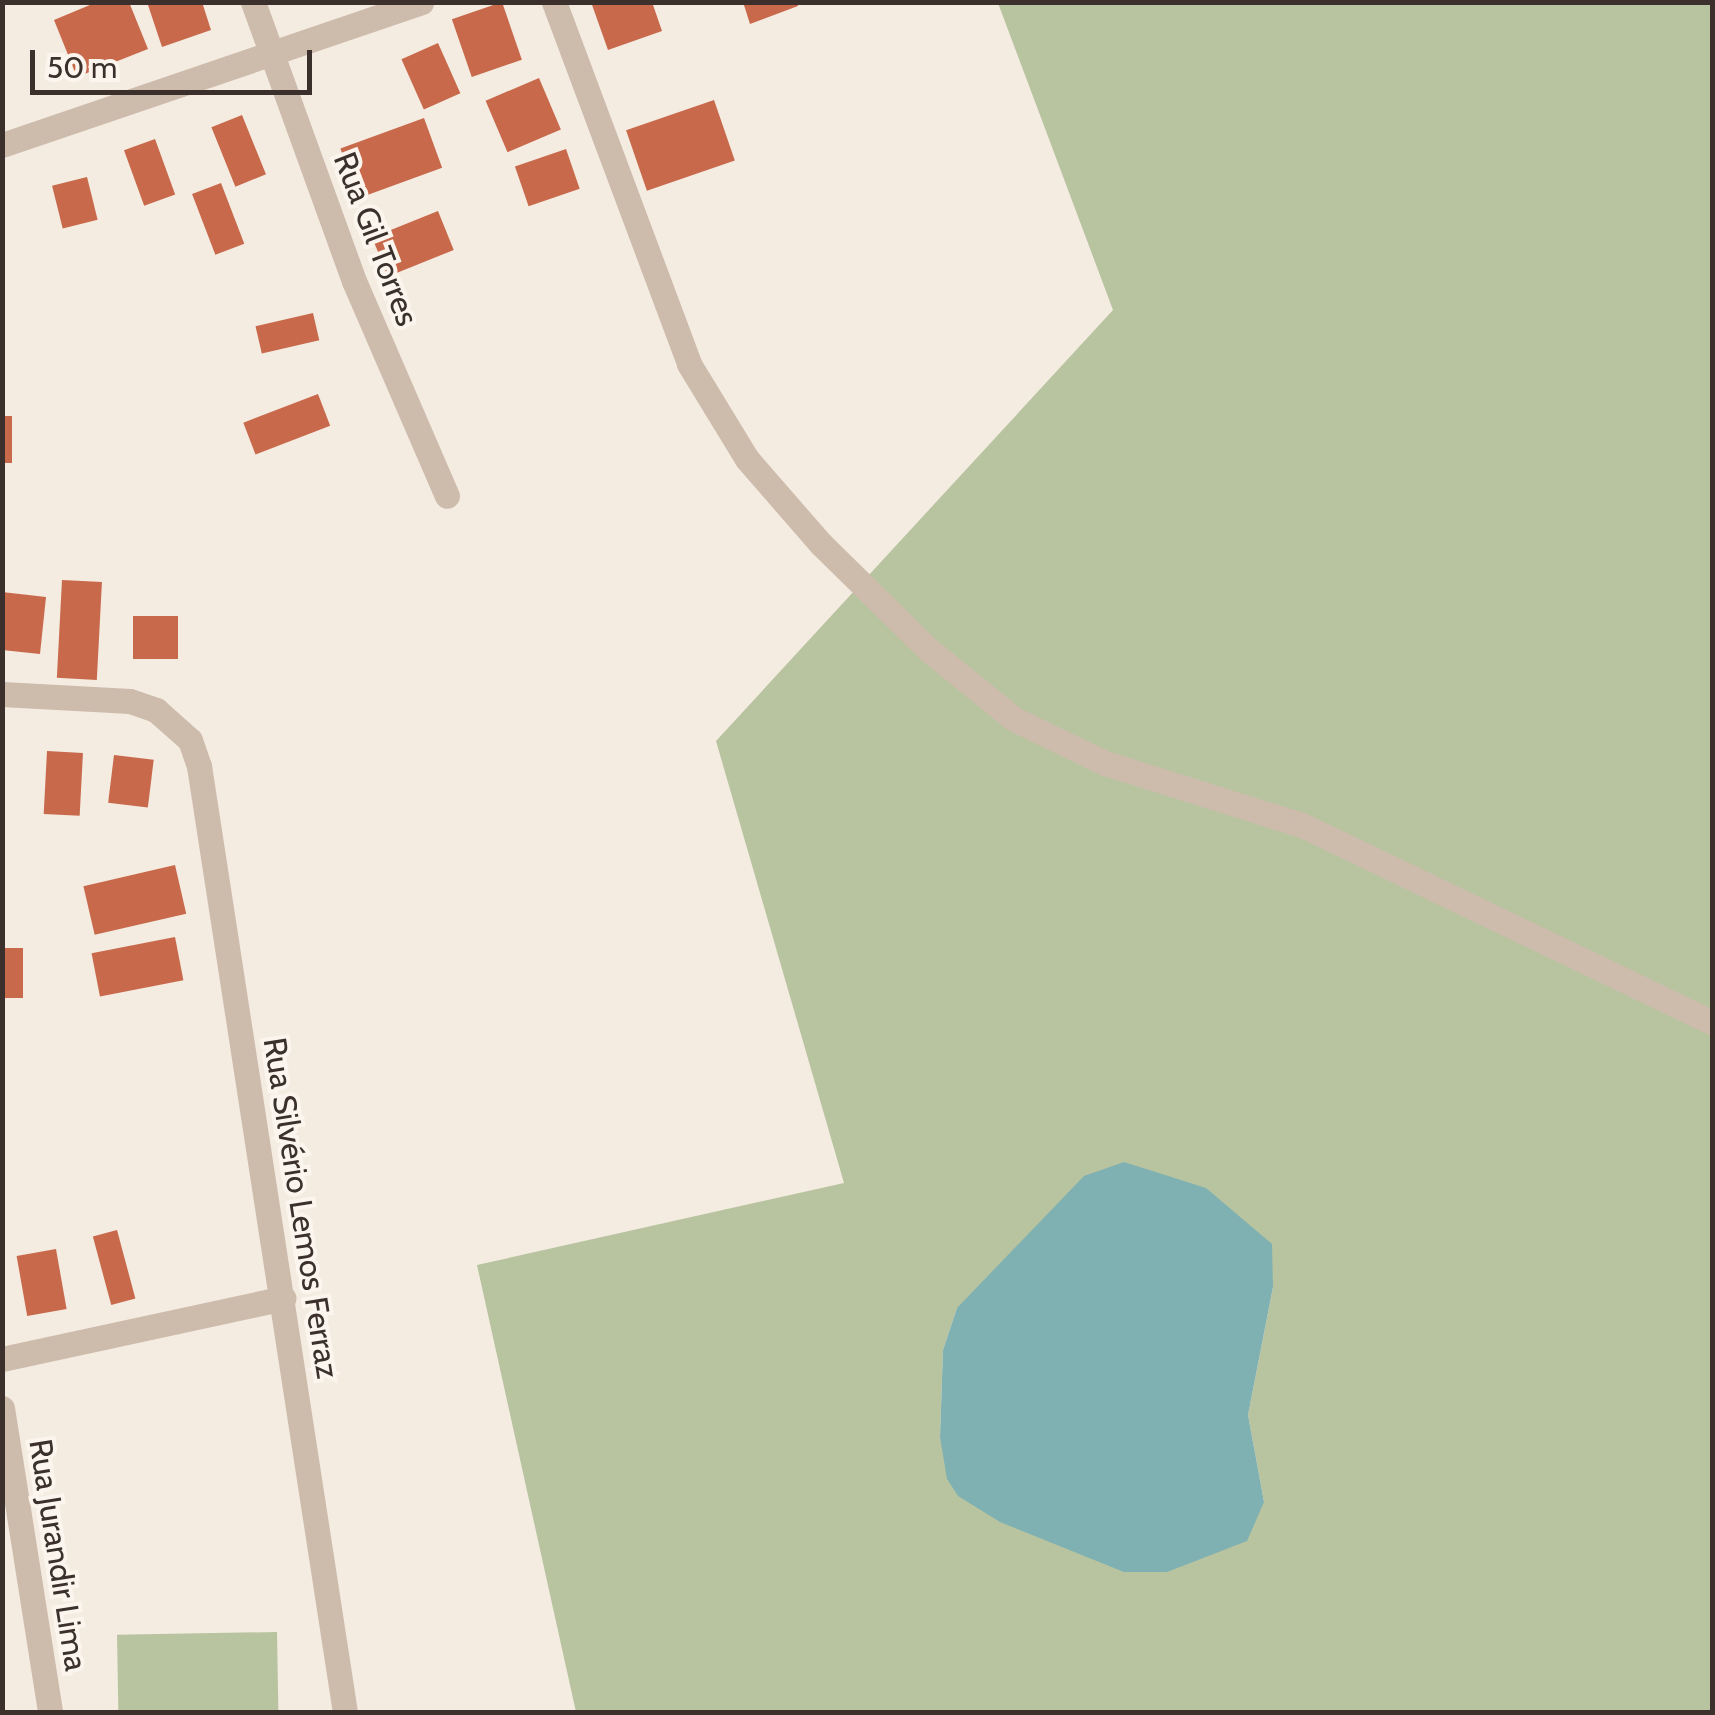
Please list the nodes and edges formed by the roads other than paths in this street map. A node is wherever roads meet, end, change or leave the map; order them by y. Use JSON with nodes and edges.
{"nodes":[{"id":1,"x":252,"y":2,"type":"edge"},
{"id":2,"x":421,"y":2,"type":"edge"},
{"id":3,"x":554,"y":2,"type":"edge"},
{"id":4,"x":271,"y":52,"type":"junction"},
{"id":5,"x":2,"y":145,"type":"edge"},
{"id":6,"x":447,"y":496,"type":"dead end"},
{"id":7,"x":2,"y":694,"type":"edge"},
{"id":8,"x":1712,"y":1022,"type":"edge"},
{"id":9,"x":283,"y":1298,"type":"junction"},
{"id":10,"x":2,"y":1360,"type":"edge"},
{"id":11,"x":2,"y":1408,"type":"edge"},
{"id":12,"x":50,"y":1712,"type":"edge"},
{"id":13,"x":345,"y":1712,"type":"edge"}],
"edges":[{"from":1,"to":4,"type":"street","name":"Rua Gil Torres"},
{"from":2,"to":4,"type":"street"},
{"from":3,"to":8,"type":"street"},
{"from":4,"to":5,"type":"street"},
{"from":4,"to":6,"type":"street","name":"Rua Gil Torres"},
{"from":7,"to":9,"type":"street","name":"Rua Silvério Lemos Ferraz"},
{"from":9,"to":10,"type":"street"},
{"from":9,"to":13,"type":"street","name":"Rua Silvério Lemos Ferraz"},
{"from":11,"to":12,"type":"street","name":"Rua Jurandir Lima"}]}
